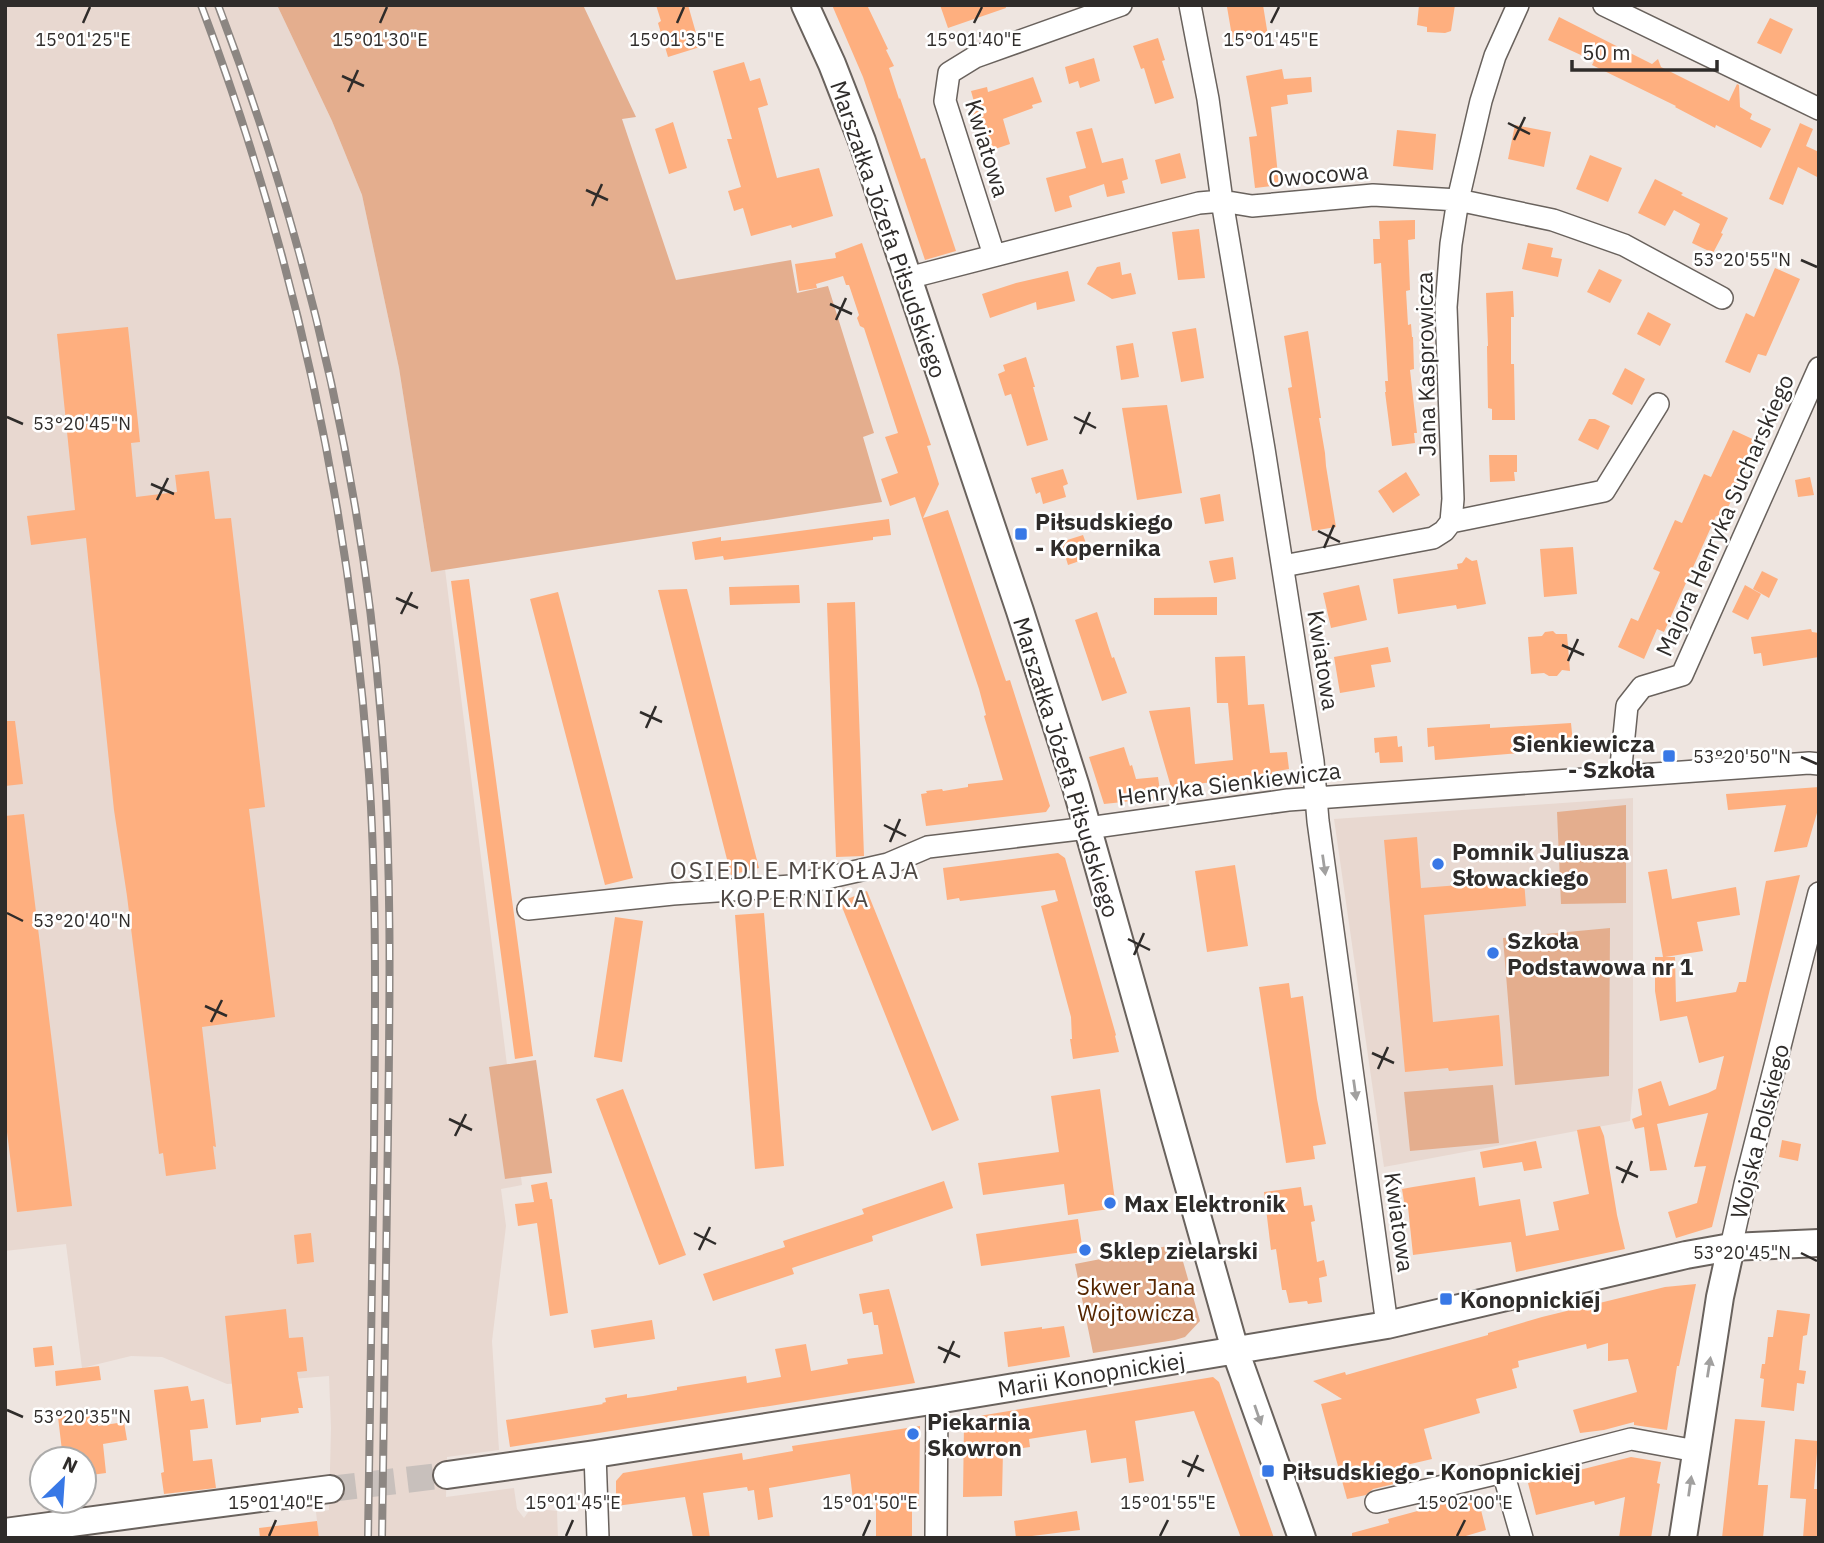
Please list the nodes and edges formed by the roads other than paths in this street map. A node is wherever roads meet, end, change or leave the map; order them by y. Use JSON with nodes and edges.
{"nodes":[{"id":1,"x":805,"y":5,"type":"edge"},
{"id":2,"x":1121,"y":5,"type":"edge"},
{"id":3,"x":1190,"y":5,"type":"edge"},
{"id":4,"x":1518,"y":5,"type":"edge"},
{"id":5,"x":1604,"y":5,"type":"edge"},
{"id":6,"x":1819,"y":109,"type":"edge"},
{"id":7,"x":1458,"y":200,"type":"junction"},
{"id":8,"x":1222,"y":201,"type":"junction"},
{"id":9,"x":994,"y":255,"type":"junction"},
{"id":10,"x":908,"y":278,"type":"junction"},
{"id":11,"x":1722,"y":298,"type":"dead end"},
{"id":12,"x":1819,"y":368,"type":"edge"},
{"id":13,"x":1658,"y":404,"type":"dead end"},
{"id":14,"x":1451,"y":522,"type":"junction"},
{"id":15,"x":1283,"y":566,"type":"junction"},
{"id":16,"x":1819,"y":764,"type":"edge"},
{"id":17,"x":1620,"y":776,"type":"junction"},
{"id":18,"x":1315,"y":797,"type":"junction"},
{"id":19,"x":1088,"y":828,"type":"junction"},
{"id":20,"x":1819,"y":893,"type":"edge"},
{"id":21,"x":528,"y":909,"type":"dead end"},
{"id":22,"x":1808,"y":975,"type":"edge"},
{"id":23,"x":1819,"y":1243,"type":"edge"},
{"id":24,"x":1731,"y":1247,"type":"junction"},
{"id":25,"x":1387,"y":1325,"type":"junction"},
{"id":26,"x":1235,"y":1350,"type":"junction"},
{"id":27,"x":937,"y":1400,"type":"junction"},
{"id":28,"x":1696,"y":1451,"type":"junction"},
{"id":29,"x":595,"y":1454,"type":"junction"},
{"id":30,"x":1503,"y":1472,"type":"junction"},
{"id":31,"x":447,"y":1475,"type":"tunnel mouth"},
{"id":32,"x":330,"y":1489,"type":"tunnel mouth"},
{"id":33,"x":1376,"y":1502,"type":"dead end"},
{"id":34,"x":5,"y":1532,"type":"edge"},
{"id":35,"x":51,"y":1532,"type":"edge"},
{"id":36,"x":598,"y":1538,"type":"edge"},
{"id":37,"x":936,"y":1538,"type":"edge"},
{"id":38,"x":1302,"y":1538,"type":"edge"},
{"id":39,"x":1522,"y":1538,"type":"edge"},
{"id":40,"x":1683,"y":1538,"type":"edge"}],
"edges":[{"from":1,"to":10,"type":"street","name":"Marszałka Józefa Piłsudskiego"},
{"from":2,"to":9,"type":"street","name":"Kwiatowa"},
{"from":3,"to":8,"type":"street","name":"Kwiatowa"},
{"from":4,"to":7,"type":"street","name":"Jana Kasprowicza"},
{"from":5,"to":6,"type":"street"},
{"from":7,"to":8,"type":"street","name":"Owocowa"},
{"from":7,"to":11,"type":"street","name":"Owocowa"},
{"from":7,"to":14,"type":"street","name":"Jana Kasprowicza"},
{"from":8,"to":9,"type":"street","name":"Owocowa"},
{"from":8,"to":15,"type":"street","name":"Kwiatowa"},
{"from":9,"to":10,"type":"street","name":"Owocowa"},
{"from":10,"to":19,"type":"street","name":"Marszałka Józefa Piłsudskiego"},
{"from":12,"to":17,"type":"street","name":"Majora Henryka Sucharskiego"},
{"from":13,"to":14,"type":"street"},
{"from":14,"to":15,"type":"street"},
{"from":15,"to":18,"type":"street","name":"Kwiatowa"},
{"from":16,"to":17,"type":"street","name":"Henryka Sienkiewicza"},
{"from":17,"to":18,"type":"street","name":"Henryka Sienkiewicza"},
{"from":18,"to":19,"type":"street","name":"Henryka Sienkiewicza"},
{"from":18,"to":25,"type":"street","name":"Kwiatowa","one_way":true},
{"from":19,"to":21,"type":"street","name":"Henryka Sienkiewicza"},
{"from":19,"to":26,"type":"street","name":"Marszałka Józefa Piłsudskiego"},
{"from":20,"to":22,"type":"street","name":"Wojska Polskiego"},
{"from":22,"to":24,"type":"street","name":"Wojska Polskiego"},
{"from":23,"to":24,"type":"street","name":"Marii Konopnickiej"},
{"from":24,"to":25,"type":"street","name":"Marii Konopnickiej"},
{"from":28,"to":24,"type":"street","name":"Wojska Polskiego","one_way":true},
{"from":25,"to":26,"type":"street","name":"Marii Konopnickiej"},
{"from":26,"to":27,"type":"street","name":"Marii Konopnickiej"},
{"from":26,"to":38,"type":"street","name":"Marszałka Józefa Piłsudskiego","one_way":true},
{"from":27,"to":29,"type":"street","name":"Marii Konopnickiej"},
{"from":27,"to":37,"type":"street"},
{"from":28,"to":30,"type":"street"},
{"from":40,"to":28,"type":"street","name":"Wojska Polskiego","one_way":true},
{"from":29,"to":31,"type":"street","name":"Marii Konopnickiej"},
{"from":29,"to":36,"type":"street"},
{"from":30,"to":33,"type":"street"},
{"from":30,"to":39,"type":"street"},
{"from":32,"to":35,"type":"street"},
{"from":34,"to":35,"type":"street"}]}
